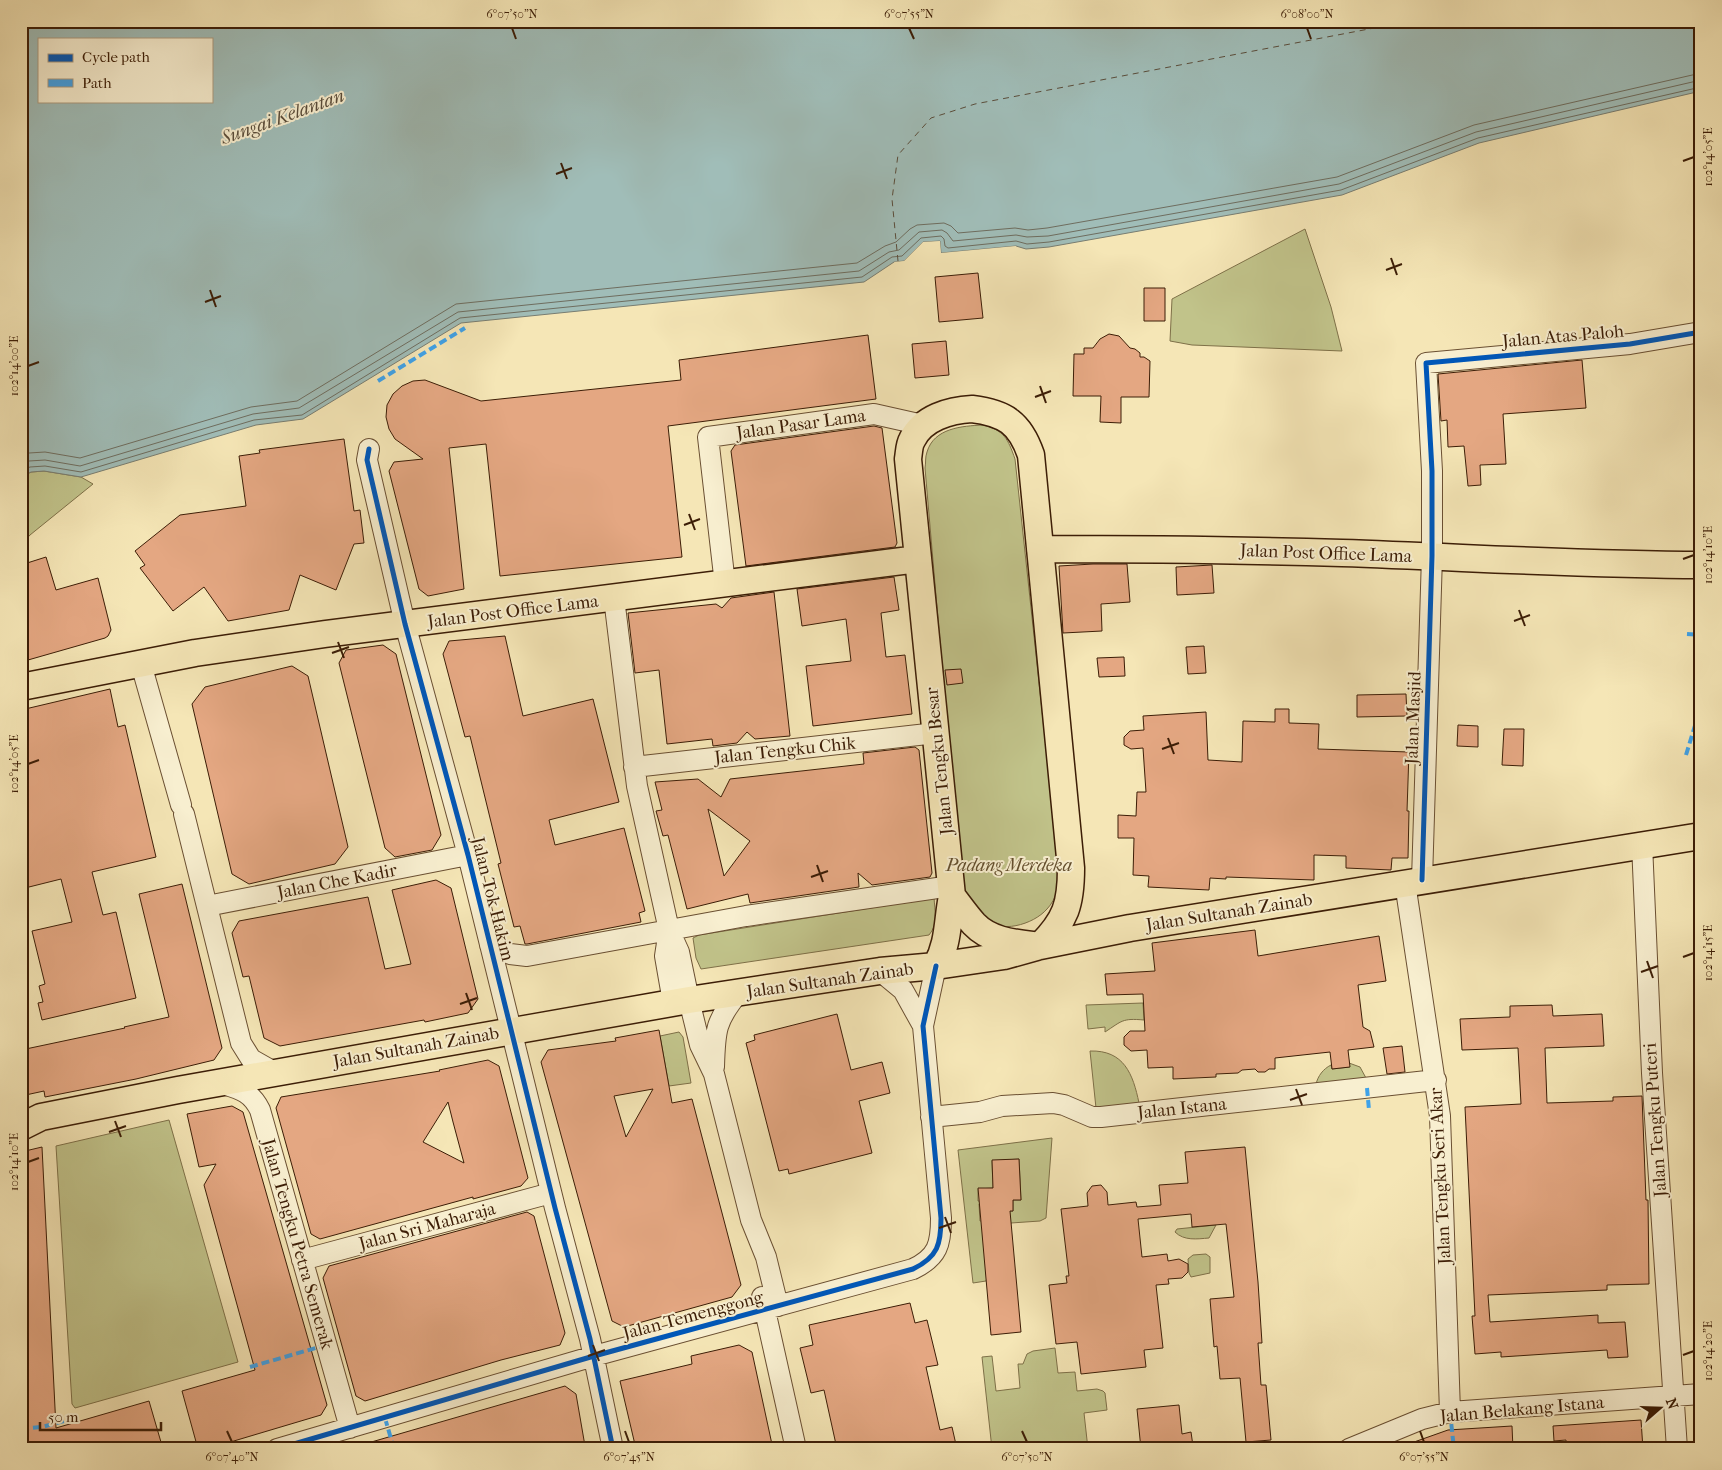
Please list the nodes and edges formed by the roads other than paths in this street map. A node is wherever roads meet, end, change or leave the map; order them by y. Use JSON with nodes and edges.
{"nodes":[{"id":1,"x":1701,"y":332,"type":"edge"},
{"id":2,"x":1426,"y":363,"type":"joint"},
{"id":3,"x":922,"y":425,"type":"junction"},
{"id":4,"x":369,"y":449,"type":"dead end"},
{"id":5,"x":1040,"y":549,"type":"junction"},
{"id":6,"x":1432,"y":556,"type":"junction"},
{"id":7,"x":918,"y":559,"type":"junction"},
{"id":8,"x":1701,"y":566,"type":"edge"},
{"id":9,"x":725,"y":584,"type":"junction"},
{"id":10,"x":614,"y":598,"type":"junction"},
{"id":11,"x":405,"y":624,"type":"junction"},
{"id":12,"x":141,"y":664,"type":"junction"},
{"id":13,"x":21,"y":687,"type":"edge"},
{"id":14,"x":936,"y":733,"type":"junction"},
{"id":15,"x":634,"y":767,"type":"junction"},
{"id":16,"x":1701,"y":836,"type":"edge"},
{"id":17,"x":1642,"y":844,"type":"junction"},
{"id":18,"x":468,"y":855,"type":"junction"},
{"id":19,"x":1413,"y":882,"type":"junction"},
{"id":20,"x":952,"y":891,"type":"junction"},
{"id":21,"x":207,"y":906,"type":"junction"},
{"id":22,"x":669,"y":930,"type":"junction"},
{"id":23,"x":490,"y":945,"type":"junction"},
{"id":24,"x":1040,"y":946,"type":"junction"},
{"id":25,"x":936,"y":966,"type":"junction"},
{"id":26,"x":880,"y":971,"type":"junction"},
{"id":27,"x":739,"y":992,"type":"junction"},
{"id":28,"x":681,"y":1001,"type":"junction"},
{"id":29,"x":923,"y":1026,"type":"junction"},
{"id":30,"x":511,"y":1030,"type":"junction"},
{"id":31,"x":274,"y":1072,"type":"junction"},
{"id":32,"x":714,"y":1074,"type":"junction"},
{"id":33,"x":1436,"y":1080,"type":"junction"},
{"id":34,"x":218,"y":1082,"type":"junction"},
{"id":35,"x":931,"y":1117,"type":"junction"},
{"id":36,"x":28,"y":1120,"type":"edge"},
{"id":37,"x":551,"y":1193,"type":"junction"},
{"id":38,"x":302,"y":1260,"type":"junction"},
{"id":39,"x":771,"y":1308,"type":"junction"},
{"id":40,"x":594,"y":1356,"type":"junction"},
{"id":41,"x":1701,"y":1394,"type":"edge"},
{"id":42,"x":1673,"y":1396,"type":"junction"},
{"id":43,"x":1450,"y":1412,"type":"junction"},
{"id":44,"x":350,"y":1428,"type":"junction"},
{"id":45,"x":302,"y":1445,"type":"edge"},
{"id":46,"x":278,"y":1449,"type":"edge"},
{"id":47,"x":613,"y":1449,"type":"edge"},
{"id":48,"x":796,"y":1449,"type":"edge"},
{"id":49,"x":1348,"y":1449,"type":"edge"},
{"id":50,"x":1677,"y":1449,"type":"edge"}],
"edges":[{"from":1,"to":2,"type":"street","name":"Jalan Atas Paloh"},
{"from":2,"to":6,"type":"street","name":"Jalan Masjid"},
{"from":3,"to":5,"type":"main road"},
{"from":3,"to":7,"type":"main road","name":"Jalan Tengku Besar"},
{"from":3,"to":9,"type":"street","name":"Jalan Pasar Lama"},
{"from":4,"to":11,"type":"street","name":"Jalan Tok Hakim"},
{"from":5,"to":6,"type":"main road","name":"Jalan Post Office Lama"},
{"from":5,"to":24,"type":"main road"},
{"from":6,"to":8,"type":"main road","name":"Jalan Post Office Lama"},
{"from":6,"to":19,"type":"street","name":"Jalan Masjid"},
{"from":7,"to":9,"type":"main road","name":"Jalan Post Office Lama"},
{"from":7,"to":14,"type":"main road","name":"Jalan Tengku Besar"},
{"from":9,"to":10,"type":"main road","name":"Jalan Post Office Lama"},
{"from":10,"to":11,"type":"main road","name":"Jalan Post Office Lama"},
{"from":10,"to":15,"type":"street"},
{"from":11,"to":12,"type":"main road","name":"Jalan Post Office Lama"},
{"from":11,"to":18,"type":"street","name":"Jalan Tok Hakim"},
{"from":12,"to":13,"type":"main road","name":"Jalan Post Office Lama"},
{"from":12,"to":21,"type":"street"},
{"from":14,"to":15,"type":"street","name":"Jalan Tengku Chik"},
{"from":14,"to":20,"type":"main road","name":"Jalan Tengku Besar"},
{"from":15,"to":22,"type":"street"},
{"from":16,"to":17,"type":"main road","name":"Jalan Sultanah Zainab"},
{"from":17,"to":19,"type":"main road","name":"Jalan Sultanah Zainab"},
{"from":17,"to":42,"type":"street","name":"Jalan Tengku Puteri"},
{"from":18,"to":21,"type":"street","name":"Jalan Che Kadir"},
{"from":18,"to":23,"type":"street","name":"Jalan Tok Hakim"},
{"from":19,"to":24,"type":"main road","name":"Jalan Sultanah Zainab"},
{"from":19,"to":33,"type":"street","name":"Jalan Tengku Seri Akar"},
{"from":20,"to":22,"type":"street"},
{"from":20,"to":24,"type":"main road"},
{"from":20,"to":25,"type":"main road","name":"Jalan Tengku Besar"},
{"from":21,"to":31,"type":"street"},
{"from":22,"to":23,"type":"street"},
{"from":22,"to":28,"type":"street"},
{"from":23,"to":30,"type":"street","name":"Jalan Tok Hakim"},
{"from":24,"to":25,"type":"main road","name":"Jalan Sultanah Zainab"},
{"from":25,"to":26,"type":"main road","name":"Jalan Sultanah Zainab"},
{"from":25,"to":29,"type":"street"},
{"from":26,"to":27,"type":"main road","name":"Jalan Sultanah Zainab"},
{"from":26,"to":29,"type":"street"},
{"from":27,"to":28,"type":"main road","name":"Jalan Sultanah Zainab"},
{"from":27,"to":32,"type":"street"},
{"from":28,"to":30,"type":"main road","name":"Jalan Sultanah Zainab"},
{"from":28,"to":32,"type":"street"},
{"from":29,"to":35,"type":"street"},
{"from":30,"to":31,"type":"main road","name":"Jalan Sultanah Zainab"},
{"from":30,"to":37,"type":"street","name":"Jalan Tok Hakim"},
{"from":31,"to":34,"type":"main road","name":"Jalan Sultanah Zainab"},
{"from":32,"to":39,"type":"street"},
{"from":33,"to":35,"type":"street","name":"Jalan Istana"},
{"from":33,"to":43,"type":"street","name":"Jalan Tengku Seri Akar"},
{"from":34,"to":36,"type":"main road","name":"Jalan Sultanah Zainab"},
{"from":34,"to":38,"type":"street","name":"Jalan Tengku Petra Semerak"},
{"from":35,"to":39,"type":"street","name":"Jalan Temenggong"},
{"from":37,"to":38,"type":"street","name":"Jalan Sri Maharaja"},
{"from":37,"to":40,"type":"street","name":"Jalan Tok Hakim"},
{"from":38,"to":44,"type":"street","name":"Jalan Tengku Petra Semerak"},
{"from":39,"to":40,"type":"street","name":"Jalan Temenggong"},
{"from":39,"to":48,"type":"street"},
{"from":40,"to":44,"type":"street","name":"Jalan Temenggong"},
{"from":40,"to":47,"type":"street","name":"Jalan Tok Hakim"},
{"from":41,"to":42,"type":"street","name":"Jalan Belakang Istana"},
{"from":42,"to":43,"type":"street","name":"Jalan Belakang Istana"},
{"from":42,"to":50,"type":"street","name":"Jalan Tengku Puteri"},
{"from":43,"to":49,"type":"street","name":"Jalan Belakang Istana"},
{"from":44,"to":45,"type":"street","name":"Jalan Temenggong"},
{"from":45,"to":46,"type":"street","name":"Jalan Temenggong"}]}
